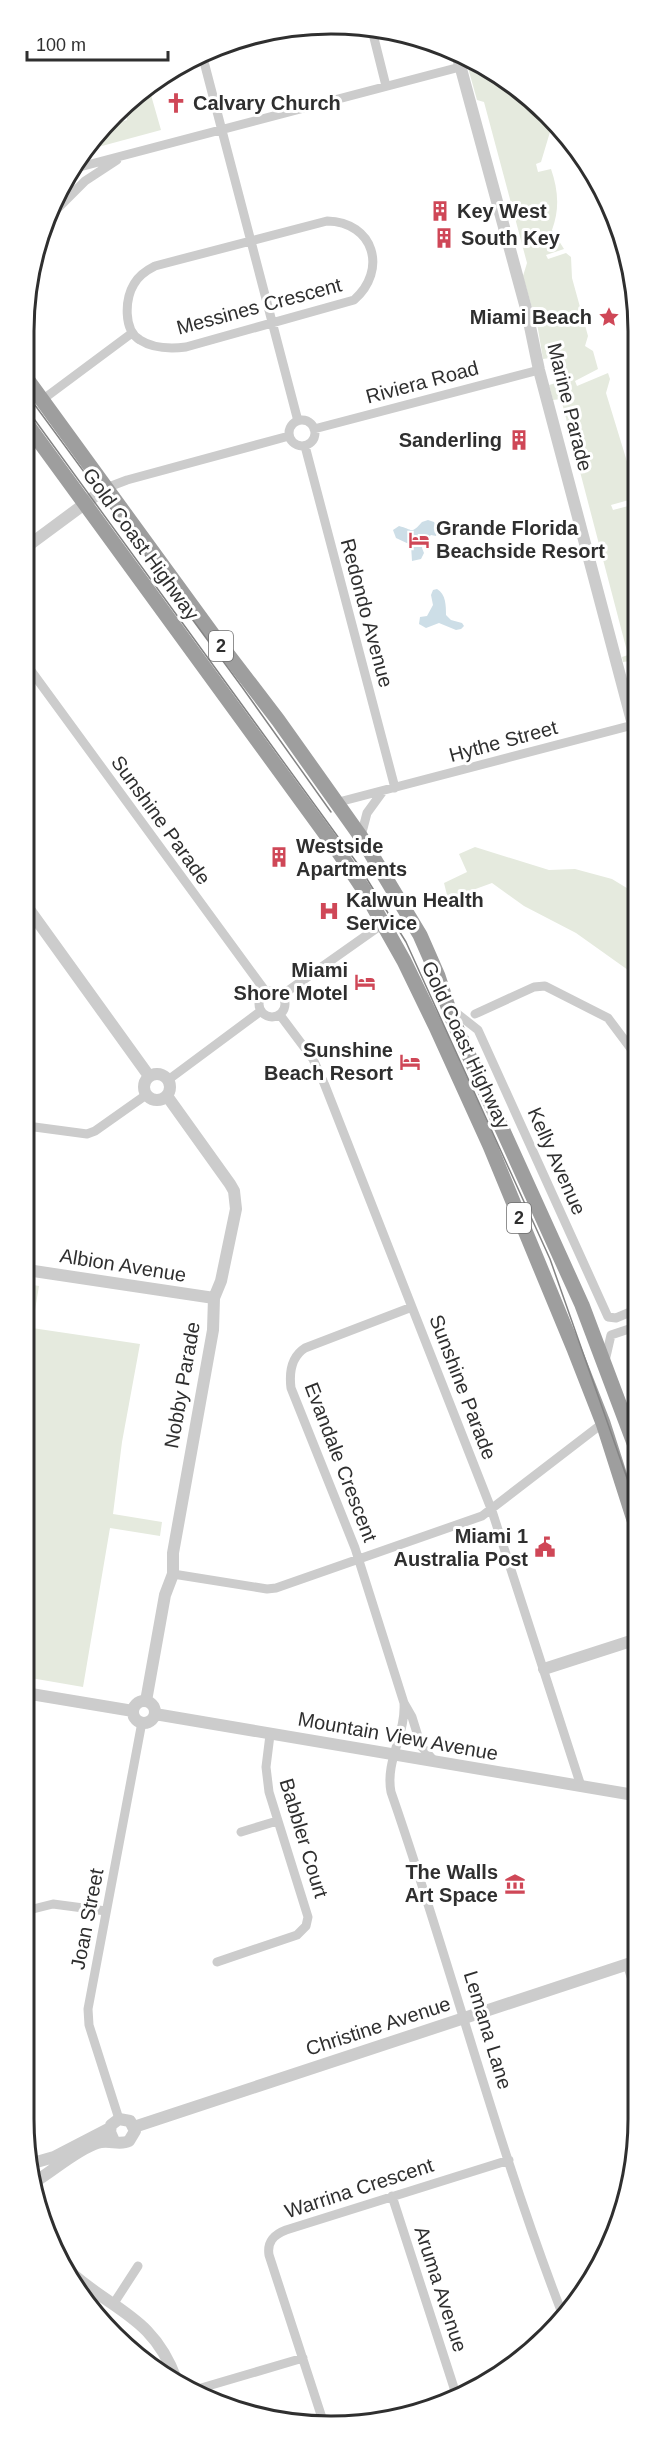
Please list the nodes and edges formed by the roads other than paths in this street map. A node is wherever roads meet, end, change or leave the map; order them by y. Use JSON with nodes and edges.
{"nodes":[{"id":1,"x":374,"y":38,"type":"edge"},
{"id":2,"x":456,"y":62,"type":"edge"},
{"id":3,"x":204,"y":63,"type":"edge"},
{"id":4,"x":459,"y":63,"type":"edge"},
{"id":5,"x":386,"y":86,"type":"junction"},
{"id":6,"x":222,"y":128,"type":"junction"},
{"id":7,"x":132,"y":153,"type":"junction"},
{"id":8,"x":85,"y":165,"type":"edge"},
{"id":9,"x":66,"y":197,"type":"edge"},
{"id":10,"x":250,"y":241,"type":"junction"},
{"id":11,"x":272,"y":323,"type":"junction"},
{"id":12,"x":132,"y":333,"type":"junction"},
{"id":13,"x":539,"y":370,"type":"junction"},
{"id":14,"x":34,"y":388,"type":"edge"},
{"id":15,"x":42,"y":400,"type":"junction"},
{"id":16,"x":298,"y":421,"type":"junction"},
{"id":17,"x":314,"y":429,"type":"junction"},
{"id":18,"x":34,"y":434,"type":"edge"},
{"id":19,"x":289,"y":436,"type":"junction"},
{"id":20,"x":305,"y":446,"type":"junction"},
{"id":21,"x":106,"y":488,"type":"junction"},
{"id":22,"x":85,"y":504,"type":"junction"},
{"id":23,"x":34,"y":541,"type":"edge"},
{"id":24,"x":34,"y":675,"type":"edge"},
{"id":25,"x":628,"y":707,"type":"edge"},
{"id":26,"x":628,"y":731,"type":"edge"},
{"id":27,"x":398,"y":787,"type":"junction"},
{"id":28,"x":383,"y":791,"type":"junction"},
{"id":29,"x":335,"y":803,"type":"junction"},
{"id":30,"x":361,"y":837,"type":"junction"},
{"id":31,"x":34,"y":916,"type":"edge"},
{"id":32,"x":384,"y":923,"type":"junction"},
{"id":33,"x":266,"y":992,"type":"junction"},
{"id":34,"x":282,"y":994,"type":"junction"},
{"id":35,"x":448,"y":1006,"type":"junction"},
{"id":36,"x":261,"y":1011,"type":"junction"},
{"id":37,"x":476,"y":1014,"type":"dead end"},
{"id":38,"x":280,"y":1015,"type":"junction"},
{"id":39,"x":628,"y":1045,"type":"edge"},
{"id":40,"x":149,"y":1076,"type":"junction"},
{"id":41,"x":168,"y":1080,"type":"junction"},
{"id":42,"x":146,"y":1095,"type":"junction"},
{"id":43,"x":166,"y":1096,"type":"junction"},
{"id":44,"x":34,"y":1127,"type":"edge"},
{"id":45,"x":34,"y":1271,"type":"edge"},
{"id":46,"x":214,"y":1298,"type":"junction"},
{"id":47,"x":412,"y":1307,"type":"junction"},
{"id":48,"x":628,"y":1313,"type":"edge"},
{"id":49,"x":628,"y":1329,"type":"edge"},
{"id":50,"x":604,"y":1365,"type":"junction"},
{"id":51,"x":603,"y":1423,"type":"junction"},
{"id":52,"x":628,"y":1427,"type":"edge"},
{"id":53,"x":628,"y":1501,"type":"edge"},
{"id":54,"x":492,"y":1511,"type":"junction"},
{"id":55,"x":358,"y":1559,"type":"junction"},
{"id":56,"x":173,"y":1574,"type":"junction"},
{"id":57,"x":628,"y":1642,"type":"edge"},
{"id":58,"x":544,"y":1669,"type":"junction"},
{"id":59,"x":34,"y":1694,"type":"edge"},
{"id":60,"x":146,"y":1701,"type":"junction"},
{"id":61,"x":404,"y":1703,"type":"junction"},
{"id":62,"x":133,"y":1711,"type":"junction"},
{"id":63,"x":155,"y":1714,"type":"junction"},
{"id":64,"x":142,"y":1722,"type":"junction"},
{"id":65,"x":270,"y":1735,"type":"junction"},
{"id":66,"x":395,"y":1756,"type":"junction"},
{"id":67,"x":435,"y":1762,"type":"junction"},
{"id":68,"x":581,"y":1786,"type":"junction"},
{"id":69,"x":628,"y":1794,"type":"edge"},
{"id":70,"x":277,"y":1821,"type":"junction"},
{"id":71,"x":241,"y":1832,"type":"dead end"},
{"id":72,"x":34,"y":1909,"type":"edge"},
{"id":73,"x":106,"y":1911,"type":"junction"},
{"id":74,"x":217,"y":1962,"type":"dead end"},
{"id":75,"x":628,"y":1964,"type":"edge"},
{"id":76,"x":465,"y":2018,"type":"junction"},
{"id":77,"x":119,"y":2119,"type":"junction"},
{"id":78,"x":134,"y":2127,"type":"junction"},
{"id":79,"x":110,"y":2128,"type":"junction"},
{"id":80,"x":114,"y":2141,"type":"junction"},
{"id":81,"x":509,"y":2160,"type":"junction"},
{"id":82,"x":38,"y":2162,"type":"edge"},
{"id":83,"x":41,"y":2178,"type":"edge"},
{"id":84,"x":392,"y":2196,"type":"junction"},
{"id":85,"x":138,"y":2266,"type":"dead end"},
{"id":86,"x":84,"y":2283,"type":"edge"},
{"id":87,"x":114,"y":2303,"type":"junction"},
{"id":88,"x":560,"y":2308,"type":"edge"},
{"id":89,"x":303,"y":2358,"type":"junction"},
{"id":90,"x":170,"y":2368,"type":"edge"},
{"id":91,"x":205,"y":2387,"type":"edge"},
{"id":92,"x":454,"y":2389,"type":"edge"},
{"id":93,"x":321,"y":2415,"type":"edge"}],
"edges":[{"from":1,"to":5,"type":"street"},
{"from":2,"to":5,"type":"street"},
{"from":3,"to":6,"type":"street"},
{"from":4,"to":13,"type":"street","name":"Marine Parade"},
{"from":5,"to":6,"type":"street"},
{"from":6,"to":7,"type":"street"},
{"from":6,"to":10,"type":"street"},
{"from":7,"to":8,"type":"street"},
{"from":7,"to":9,"type":"street"},
{"from":10,"to":11,"type":"street"},
{"from":10,"to":11,"type":"street","name":"Messines Crescent"},
{"from":10,"to":12,"type":"street","name":"Messines Crescent"},
{"from":11,"to":12,"type":"street","name":"Messines Crescent"},
{"from":11,"to":16,"type":"street"},
{"from":12,"to":15,"type":"street"},
{"from":13,"to":17,"type":"street","name":"Riviera Road"},
{"from":13,"to":25,"type":"street","name":"Marine Parade"},
{"from":14,"to":15,"type":"highway","name":"Gold Coast Highway","number":"2"},
{"from":15,"to":21,"type":"highway","name":"Gold Coast Highway","number":"2"},
{"from":16,"to":17,"type":"street"},
{"from":16,"to":19,"type":"street"},
{"from":17,"to":20,"type":"street"},
{"from":18,"to":22,"type":"highway","name":"Gold Coast Highway","number":"2"},
{"from":19,"to":20,"type":"street"},
{"from":19,"to":21,"type":"street"},
{"from":20,"to":27,"type":"street","name":"Redondo Avenue"},
{"from":21,"to":22,"type":"street"},
{"from":21,"to":29,"type":"highway","name":"Gold Coast Highway","number":"2"},
{"from":22,"to":23,"type":"street"},
{"from":22,"to":32,"type":"highway","name":"Gold Coast Highway","number":"2"},
{"from":24,"to":33,"type":"street","name":"Sunshine Parade"},
{"from":26,"to":27,"type":"street","name":"Hythe Street"},
{"from":27,"to":28,"type":"street","name":"Hythe Street"},
{"from":28,"to":29,"type":"street","name":"Hythe Street"},
{"from":28,"to":30,"type":"street"},
{"from":29,"to":30,"type":"highway","name":"Gold Coast Highway","number":"2"},
{"from":30,"to":35,"type":"highway","name":"Gold Coast Highway","number":"2"},
{"from":31,"to":40,"type":"street"},
{"from":32,"to":34,"type":"street"},
{"from":32,"to":51,"type":"highway","name":"Gold Coast Highway","number":"2"},
{"from":33,"to":34,"type":"street"},
{"from":33,"to":36,"type":"street"},
{"from":34,"to":38,"type":"street"},
{"from":35,"to":48,"type":"street","name":"Kelly Avenue"},
{"from":35,"to":50,"type":"highway","name":"Gold Coast Highway","number":"2"},
{"from":36,"to":38,"type":"street"},
{"from":36,"to":41,"type":"street"},
{"from":37,"to":39,"type":"street"},
{"from":38,"to":47,"type":"street","name":"Sunshine Parade"},
{"from":40,"to":41,"type":"street"},
{"from":40,"to":42,"type":"street"},
{"from":41,"to":43,"type":"street"},
{"from":42,"to":43,"type":"street"},
{"from":42,"to":44,"type":"street"},
{"from":43,"to":46,"type":"street","name":"Nobby Parade"},
{"from":45,"to":46,"type":"street","name":"Albion Avenue"},
{"from":46,"to":56,"type":"street","name":"Nobby Parade"},
{"from":47,"to":54,"type":"street","name":"Sunshine Parade"},
{"from":47,"to":55,"type":"street","name":"Evandale Crescent"},
{"from":49,"to":50,"type":"street"},
{"from":50,"to":52,"type":"highway","name":"Gold Coast Highway","number":"2"},
{"from":51,"to":53,"type":"highway","name":"Gold Coast Highway","number":"2"},
{"from":51,"to":54,"type":"street"},
{"from":54,"to":55,"type":"street"},
{"from":54,"to":58,"type":"street","name":"Sunshine Parade"},
{"from":55,"to":56,"type":"street"},
{"from":55,"to":61,"type":"street","name":"Evandale Crescent"},
{"from":56,"to":60,"type":"street","name":"Nobby Parade"},
{"from":57,"to":58,"type":"street"},
{"from":58,"to":68,"type":"street","name":"Sunshine Parade"},
{"from":59,"to":62,"type":"street"},
{"from":60,"to":62,"type":"street"},
{"from":60,"to":63,"type":"street"},
{"from":61,"to":66,"type":"street","name":"Evandale Crescent"},
{"from":61,"to":67,"type":"street","name":"Evandale Crescent"},
{"from":62,"to":64,"type":"street"},
{"from":63,"to":64,"type":"street"},
{"from":63,"to":65,"type":"street","name":"Mountain View Avenue"},
{"from":64,"to":73,"type":"street","name":"Joan Street"},
{"from":65,"to":66,"type":"street","name":"Mountain View Avenue"},
{"from":65,"to":70,"type":"street","name":"Babbler Court"},
{"from":66,"to":67,"type":"street","name":"Mountain View Avenue"},
{"from":66,"to":76,"type":"street","name":"Lemana Lane"},
{"from":67,"to":68,"type":"street","name":"Mountain View Avenue"},
{"from":68,"to":69,"type":"street","name":"Mountain View Avenue"},
{"from":70,"to":71,"type":"street"},
{"from":70,"to":74,"type":"street","name":"Babbler Court"},
{"from":72,"to":73,"type":"street"},
{"from":73,"to":77,"type":"street","name":"Joan Street"},
{"from":75,"to":76,"type":"street","name":"Christine Avenue"},
{"from":76,"to":78,"type":"street","name":"Christine Avenue"},
{"from":76,"to":81,"type":"street","name":"Lemana Lane"},
{"from":77,"to":78,"type":"street"},
{"from":77,"to":79,"type":"street"},
{"from":78,"to":80,"type":"street"},
{"from":79,"to":80,"type":"street"},
{"from":79,"to":82,"type":"street"},
{"from":80,"to":83,"type":"street"},
{"from":81,"to":84,"type":"street","name":"Warrina Crescent"},
{"from":81,"to":88,"type":"street","name":"Lemana Lane"},
{"from":84,"to":89,"type":"street","name":"Warrina Crescent"},
{"from":84,"to":92,"type":"street","name":"Aruma Avenue"},
{"from":85,"to":87,"type":"street"},
{"from":86,"to":87,"type":"street"},
{"from":87,"to":90,"type":"street"},
{"from":89,"to":91,"type":"street"},
{"from":89,"to":93,"type":"street","name":"Warrina Crescent"}]}
